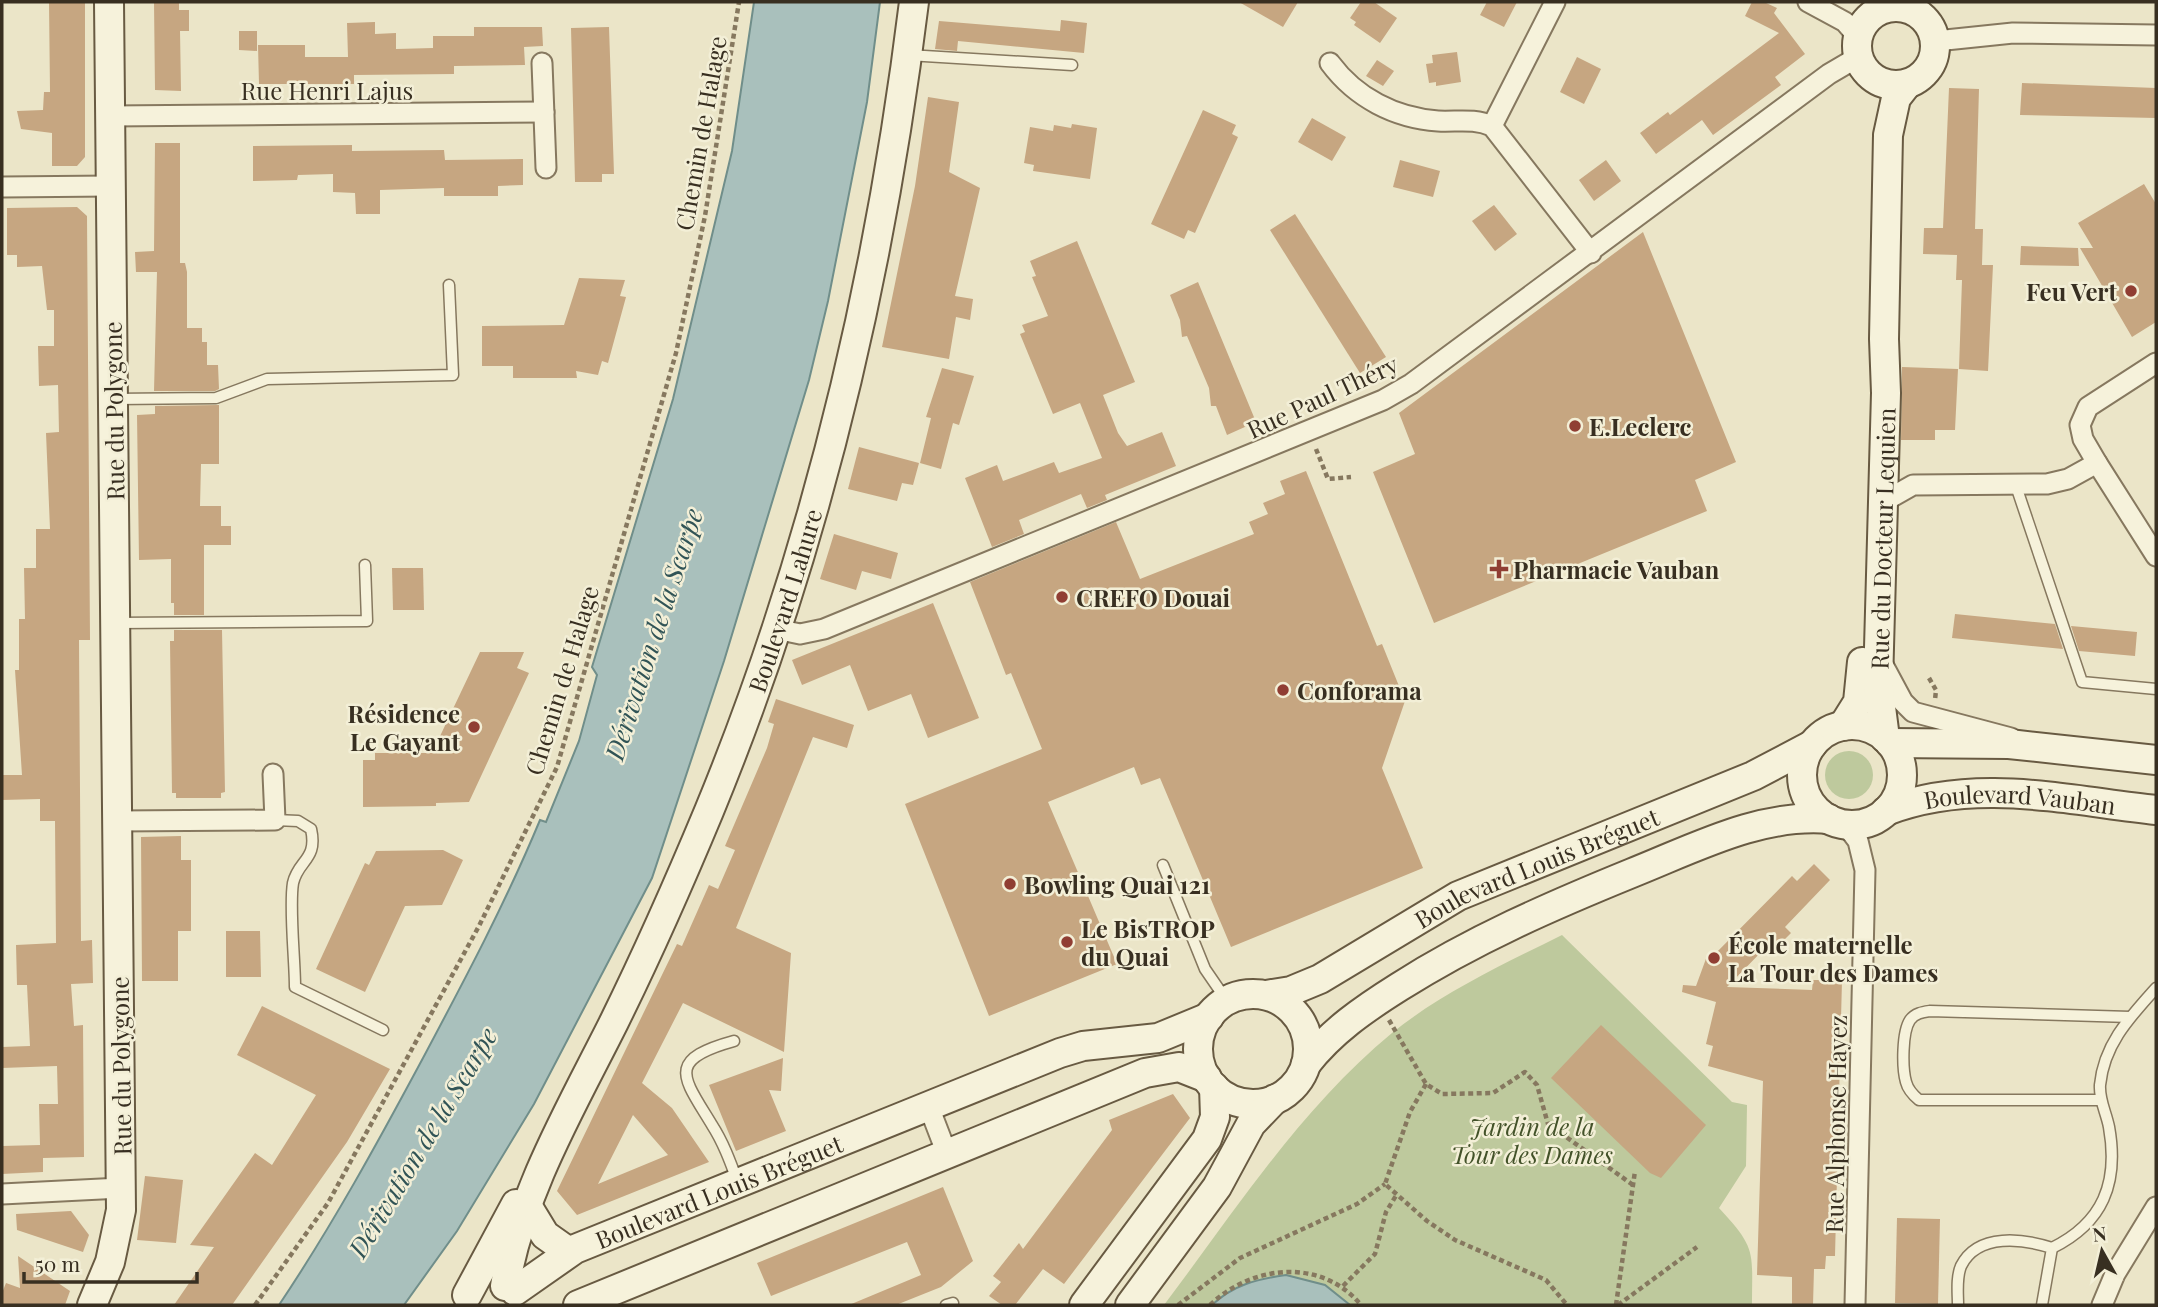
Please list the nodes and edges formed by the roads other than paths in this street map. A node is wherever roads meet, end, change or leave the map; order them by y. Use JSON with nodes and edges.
{"nodes":[{"id":1,"x":109,"y":2,"type":"edge"},
{"id":2,"x":914,"y":2,"type":"edge"},
{"id":3,"x":1555,"y":2,"type":"edge"},
{"id":4,"x":1808,"y":2,"type":"edge"},
{"id":5,"x":1887,"y":5,"type":"edge"},
{"id":6,"x":1917,"y":8,"type":"edge"},
{"id":7,"x":2156,"y":35,"type":"edge"},
{"id":8,"x":1936,"y":41,"type":"junction"},
{"id":9,"x":907,"y":55,"type":"junction"},
{"id":10,"x":1863,"y":57,"type":"junction"},
{"id":11,"x":542,"y":63,"type":"dead end"},
{"id":12,"x":1330,"y":63,"type":"dead end"},
{"id":13,"x":1072,"y":65,"type":"dead end"},
{"id":14,"x":1907,"y":84,"type":"junction"},
{"id":15,"x":544,"y":112,"type":"junction"},
{"id":16,"x":110,"y":116,"type":"junction"},
{"id":17,"x":1492,"y":126,"type":"junction"},
{"id":18,"x":1888,"y":135,"type":"junction"},
{"id":19,"x":546,"y":168,"type":"dead end"},
{"id":20,"x":111,"y":186,"type":"junction"},
{"id":21,"x":2,"y":187,"type":"edge"},
{"id":22,"x":1591,"y":253,"type":"junction"},
{"id":23,"x":449,"y":285,"type":"dead end"},
{"id":24,"x":1884,"y":339,"type":"junction"},
{"id":25,"x":2156,"y":363,"type":"edge"},
{"id":26,"x":113,"y":399,"type":"junction"},
{"id":27,"x":2097,"y":463,"type":"junction"},
{"id":28,"x":2016,"y":486,"type":"junction"},
{"id":29,"x":1883,"y":502,"type":"junction"},
{"id":30,"x":2156,"y":556,"type":"edge"},
{"id":31,"x":365,"y":565,"type":"dead end"},
{"id":32,"x":115,"y":622,"type":"junction"},
{"id":33,"x":776,"y":629,"type":"junction"},
{"id":34,"x":1879,"y":656,"type":"junction"},
{"id":35,"x":2156,"y":689,"type":"edge"},
{"id":36,"x":1843,"y":726,"type":"junction"},
{"id":37,"x":1887,"y":740,"type":"junction"},
{"id":38,"x":1812,"y":745,"type":"junction"},
{"id":39,"x":2031,"y":746,"type":"junction"},
{"id":40,"x":2156,"y":760,"type":"edge"},
{"id":41,"x":273,"y":774,"type":"dead end"},
{"id":42,"x":2156,"y":810,"type":"edge"},
{"id":43,"x":1886,"y":811,"type":"junction"},
{"id":44,"x":275,"y":820,"type":"junction"},
{"id":45,"x":117,"y":821,"type":"junction"},
{"id":46,"x":1837,"y":822,"type":"junction"},
{"id":47,"x":1163,"y":865,"type":"dead end"},
{"id":48,"x":2156,"y":988,"type":"edge"},
{"id":49,"x":1266,"y":995,"type":"junction"},
{"id":50,"x":1218,"y":1009,"type":"junction"},
{"id":51,"x":2130,"y":1017,"type":"junction"},
{"id":52,"x":383,"y":1030,"type":"dead end"},
{"id":53,"x":734,"y":1041,"type":"dead end"},
{"id":54,"x":1306,"y":1064,"type":"junction"},
{"id":55,"x":1210,"y":1082,"type":"junction"},
{"id":56,"x":1275,"y":1099,"type":"junction"},
{"id":57,"x":2101,"y":1100,"type":"junction"},
{"id":58,"x":929,"y":1107,"type":"junction"},
{"id":59,"x":947,"y":1154,"type":"junction"},
{"id":60,"x":543,"y":1165,"type":"junction"},
{"id":61,"x":738,"y":1184,"type":"junction"},
{"id":62,"x":121,"y":1188,"type":"junction"},
{"id":63,"x":2,"y":1194,"type":"edge"},
{"id":64,"x":528,"y":1207,"type":"junction"},
{"id":65,"x":2156,"y":1207,"type":"edge"},
{"id":66,"x":2052,"y":1248,"type":"junction"},
{"id":67,"x":569,"y":1252,"type":"junction"},
{"id":68,"x":515,"y":1294,"type":"edge"},
{"id":69,"x":464,"y":1300,"type":"edge"},
{"id":70,"x":92,"y":1305,"type":"edge"},
{"id":71,"x":578,"y":1305,"type":"edge"},
{"id":72,"x":1084,"y":1305,"type":"edge"},
{"id":73,"x":1130,"y":1305,"type":"edge"},
{"id":74,"x":1855,"y":1305,"type":"edge"},
{"id":75,"x":1958,"y":1305,"type":"edge"},
{"id":76,"x":2042,"y":1305,"type":"edge"},
{"id":77,"x":2102,"y":1305,"type":"edge"}],
"edges":[{"from":1,"to":16,"type":"main road","name":"Rue du Polygone"},
{"from":2,"to":9,"type":"main road","name":"Boulevard Lahure"},
{"from":3,"to":17,"type":"street"},
{"from":4,"to":10,"type":"street"},
{"from":5,"to":6,"type":"main road"},
{"from":5,"to":10,"type":"main road"},
{"from":6,"to":8,"type":"main road"},
{"from":7,"to":8,"type":"street"},
{"from":8,"to":14,"type":"main road"},
{"from":9,"to":13,"type":"lane"},
{"from":9,"to":33,"type":"main road","name":"Boulevard Lahure"},
{"from":10,"to":14,"type":"main road"},
{"from":10,"to":18,"type":"main road","name":"Rue du Docteur Lequien"},
{"from":10,"to":22,"type":"street","name":"Rue Paul Théry"},
{"from":11,"to":15,"type":"street"},
{"from":12,"to":17,"type":"street"},
{"from":14,"to":18,"type":"main road","name":"Rue du Docteur Lequien"},
{"from":15,"to":16,"type":"street","name":"Rue Henri Lajus"},
{"from":15,"to":19,"type":"street"},
{"from":16,"to":20,"type":"main road","name":"Rue du Polygone"},
{"from":17,"to":22,"type":"street"},
{"from":18,"to":24,"type":"main road","name":"Rue du Docteur Lequien"},
{"from":20,"to":21,"type":"street"},
{"from":20,"to":26,"type":"main road","name":"Rue du Polygone"},
{"from":22,"to":33,"type":"street","name":"Rue Paul Théry"},
{"from":23,"to":26,"type":"lane"},
{"from":24,"to":29,"type":"main road","name":"Rue du Docteur Lequien"},
{"from":24,"to":36,"type":"main road","name":"Rue du Docteur Lequien"},
{"from":25,"to":27,"type":"street"},
{"from":26,"to":32,"type":"main road","name":"Rue du Polygone"},
{"from":27,"to":28,"type":"street"},
{"from":27,"to":30,"type":"street"},
{"from":28,"to":29,"type":"street"},
{"from":28,"to":35,"type":"lane"},
{"from":29,"to":34,"type":"main road","name":"Rue du Docteur Lequien"},
{"from":31,"to":32,"type":"lane"},
{"from":32,"to":45,"type":"main road","name":"Rue du Polygone"},
{"from":33,"to":60,"type":"main road","name":"Boulevard Lahure"},
{"from":34,"to":37,"type":"main road","name":"Rue du Docteur Lequien"},
{"from":34,"to":39,"type":"street"},
{"from":36,"to":37,"type":"main road"},
{"from":36,"to":38,"type":"main road"},
{"from":37,"to":39,"type":"main road","name":"Boulevard Vauban"},
{"from":37,"to":43,"type":"main road"},
{"from":38,"to":46,"type":"main road"},
{"from":38,"to":49,"type":"main road","name":"Boulevard Louis Bréguet"},
{"from":39,"to":40,"type":"main road","name":"Boulevard Vauban"},
{"from":41,"to":44,"type":"street"},
{"from":42,"to":43,"type":"main road","name":"Boulevard Vauban"},
{"from":43,"to":46,"type":"main road"},
{"from":44,"to":45,"type":"street"},
{"from":44,"to":52,"type":"lane"},
{"from":45,"to":62,"type":"main road","name":"Rue du Polygone"},
{"from":46,"to":54,"type":"main road","name":"Boulevard Louis Bréguet"},
{"from":46,"to":74,"type":"street","name":"Rue Alphonse Hayez"},
{"from":47,"to":50,"type":"lane"},
{"from":48,"to":51,"type":"lane"},
{"from":49,"to":50,"type":"main road"},
{"from":49,"to":54,"type":"main road"},
{"from":50,"to":55,"type":"main road"},
{"from":50,"to":58,"type":"main road","name":"Boulevard Louis Bréguet"},
{"from":51,"to":57,"type":"lane"},
{"from":51,"to":57,"type":"lane"},
{"from":53,"to":61,"type":"lane"},
{"from":54,"to":56,"type":"main road"},
{"from":55,"to":56,"type":"main road"},
{"from":55,"to":59,"type":"main road"},
{"from":55,"to":72,"type":"main road"},
{"from":56,"to":73,"type":"main road"},
{"from":57,"to":66,"type":"lane"},
{"from":58,"to":59,"type":"street"},
{"from":58,"to":61,"type":"main road","name":"Boulevard Louis Bréguet"},
{"from":59,"to":71,"type":"main road"},
{"from":60,"to":64,"type":"main road","name":"Boulevard Lahure"},
{"from":60,"to":69,"type":"main road","name":"Boulevard Lahure"},
{"from":61,"to":67,"type":"main road","name":"Boulevard Louis Bréguet"},
{"from":62,"to":63,"type":"street"},
{"from":62,"to":70,"type":"main road","name":"Rue du Polygone"},
{"from":64,"to":67,"type":"main road"},
{"from":64,"to":68,"type":"main road","name":"Boulevard Lahure"},
{"from":65,"to":77,"type":"street"},
{"from":66,"to":75,"type":"lane"},
{"from":66,"to":76,"type":"lane"},
{"from":67,"to":68,"type":"main road","name":"Boulevard Louis Bréguet"},
{"from":68,"to":69,"type":"main road"}]}
